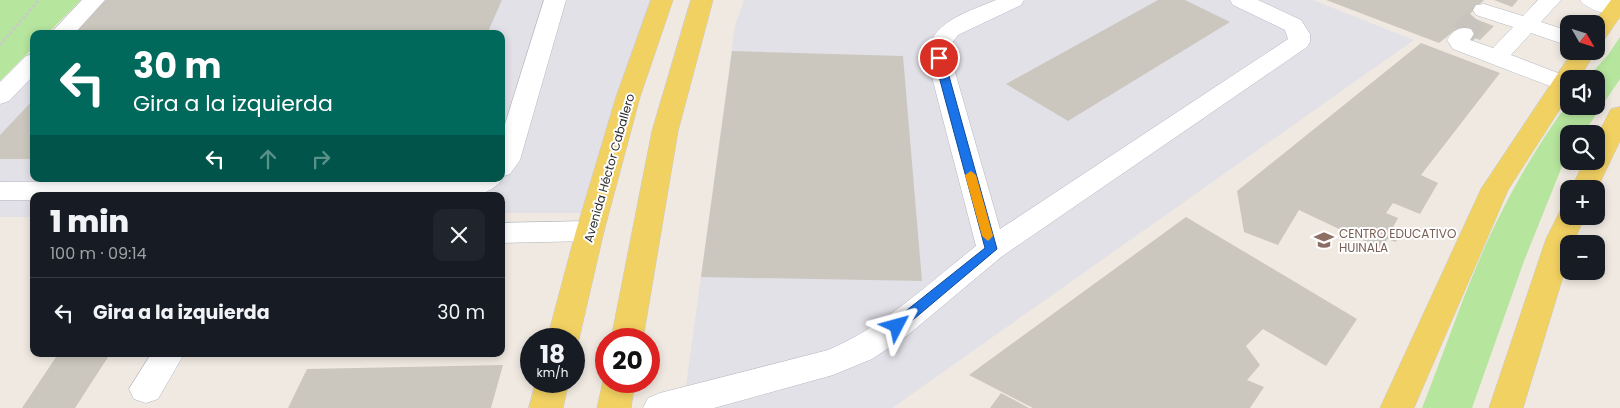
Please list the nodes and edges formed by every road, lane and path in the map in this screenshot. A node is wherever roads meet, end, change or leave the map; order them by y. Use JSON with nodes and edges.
{"nodes":[{"id":1,"x":39,"y":0,"type":"edge"},
{"id":2,"x":94,"y":0,"type":"edge"},
{"id":3,"x":555,"y":0,"type":"edge"},
{"id":4,"x":662,"y":0,"type":"edge"},
{"id":5,"x":702,"y":0,"type":"edge"},
{"id":6,"x":1013,"y":0,"type":"edge"},
{"id":7,"x":1241,"y":0,"type":"edge"},
{"id":8,"x":1550,"y":0,"type":"edge"},
{"id":9,"x":1591,"y":0,"type":"edge"},
{"id":10,"x":1617,"y":5,"type":"edge"},
{"id":11,"x":1479,"y":16,"type":"edge"},
{"id":12,"x":1605,"y":22,"type":"edge"},
{"id":13,"x":1526,"y":24,"type":"junction"},
{"id":14,"x":65,"y":30,"type":"edge"},
{"id":15,"x":1560,"y":36,"type":"edge"},
{"id":16,"x":0,"y":45,"type":"edge"},
{"id":17,"x":1497,"y":57,"type":"junction"},
{"id":18,"x":30,"y":65,"type":"edge"},
{"id":19,"x":1560,"y":82,"type":"edge"},
{"id":20,"x":1560,"y":88,"type":"edge"},
{"id":21,"x":0,"y":96,"type":"edge"},
{"id":22,"x":1620,"y":115,"type":"edge"},
{"id":23,"x":505,"y":163,"type":"edge"},
{"id":24,"x":1588,"y":180,"type":"edge"},
{"id":25,"x":482,"y":182,"type":"edge"},
{"id":26,"x":0,"y":191,"type":"edge"},
{"id":27,"x":68,"y":192,"type":"edge"},
{"id":28,"x":200,"y":192,"type":"edge"},
{"id":29,"x":1566,"y":225,"type":"edge"},
{"id":30,"x":590,"y":231,"type":"junction"},
{"id":31,"x":505,"y":233,"type":"edge"},
{"id":32,"x":991,"y":249,"type":"junction"},
{"id":33,"x":567,"y":328,"type":"edge"},
{"id":34,"x":629,"y":328,"type":"edge"},
{"id":35,"x":166,"y":357,"type":"edge"},
{"id":36,"x":146,"y":388,"type":"dead end"},
{"id":37,"x":550,"y":393,"type":"edge"},
{"id":38,"x":617,"y":393,"type":"edge"},
{"id":39,"x":546,"y":408,"type":"edge"},
{"id":40,"x":614,"y":408,"type":"edge"},
{"id":41,"x":660,"y":408,"type":"edge"},
{"id":42,"x":1397,"y":408,"type":"edge"},
{"id":43,"x":1506,"y":408,"type":"edge"}],
"edges":[{"from":1,"to":16,"type":"path"},
{"from":2,"to":14,"type":"lane"},
{"from":3,"to":23,"type":"lane"},
{"from":4,"to":30,"type":"main road","name":"Avenida Héctor Caballero"},
{"from":5,"to":34,"type":"main road"},
{"from":6,"to":32,"type":"lane"},
{"from":7,"to":32,"type":"lane"},
{"from":8,"to":13,"type":"lane"},
{"from":9,"to":10,"type":"lane"},
{"from":10,"to":12,"type":"main road"},
{"from":11,"to":13,"type":"lane"},
{"from":11,"to":17,"type":"lane"},
{"from":13,"to":15,"type":"lane"},
{"from":13,"to":17,"type":"lane"},
{"from":17,"to":19,"type":"lane"},
{"from":18,"to":21,"type":"lane"},
{"from":20,"to":42,"type":"main road"},
{"from":22,"to":24,"type":"main road"},
{"from":25,"to":28,"type":"lane"},
{"from":26,"to":27,"type":"lane"},
{"from":29,"to":43,"type":"main road"},
{"from":30,"to":31,"type":"lane"},
{"from":30,"to":33,"type":"main road","name":"Avenida Héctor Caballero"},
{"from":32,"to":41,"type":"lane"},
{"from":35,"to":36,"type":"lane"},
{"from":37,"to":39,"type":"main road"},
{"from":38,"to":40,"type":"main road"}]}
